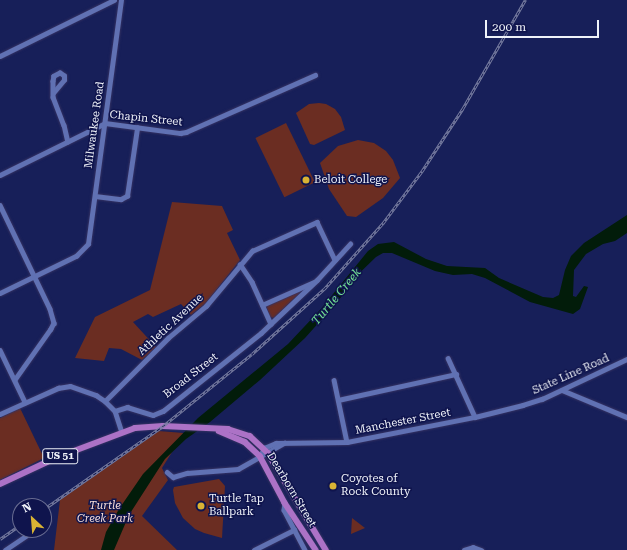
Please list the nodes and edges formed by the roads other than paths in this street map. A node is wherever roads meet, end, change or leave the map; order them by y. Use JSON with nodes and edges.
{"nodes":[{"id":1,"x":114,"y":0,"type":"edge"},
{"id":2,"x":121,"y":0,"type":"edge"},
{"id":3,"x":0,"y":56,"type":"edge"},
{"id":4,"x":315,"y":75,"type":"dead end"},
{"id":5,"x":53,"y":93,"type":"dead end"},
{"id":6,"x":104,"y":123,"type":"junction"},
{"id":7,"x":137,"y":128,"type":"junction"},
{"id":8,"x":68,"y":142,"type":"junction"},
{"id":9,"x":0,"y":175,"type":"edge"},
{"id":10,"x":95,"y":196,"type":"junction"},
{"id":11,"x":0,"y":205,"type":"edge"},
{"id":12,"x":350,"y":244,"type":"dead end"},
{"id":13,"x":335,"y":260,"type":"junction"},
{"id":14,"x":240,"y":264,"type":"junction"},
{"id":15,"x":34,"y":276,"type":"junction"},
{"id":16,"x":317,"y":280,"type":"junction"},
{"id":17,"x":0,"y":293,"type":"edge"},
{"id":18,"x":262,"y":305,"type":"junction"},
{"id":19,"x":271,"y":324,"type":"junction"},
{"id":20,"x":0,"y":350,"type":"edge"},
{"id":21,"x":448,"y":358,"type":"dead end"},
{"id":22,"x":627,"y":359,"type":"edge"},
{"id":23,"x":456,"y":374,"type":"junction"},
{"id":24,"x":15,"y":380,"type":"junction"},
{"id":25,"x":334,"y":380,"type":"dead end"},
{"id":26,"x":562,"y":390,"type":"junction"},
{"id":27,"x":338,"y":400,"type":"junction"},
{"id":28,"x":105,"y":401,"type":"junction"},
{"id":29,"x":25,"y":402,"type":"junction"},
{"id":30,"x":523,"y":406,"type":"joint"},
{"id":31,"x":114,"y":411,"type":"junction"},
{"id":32,"x":0,"y":414,"type":"edge"},
{"id":33,"x":475,"y":417,"type":"junction"},
{"id":34,"x":627,"y":417,"type":"edge"},
{"id":35,"x":211,"y":428,"type":"junction"},
{"id":36,"x":122,"y":432,"type":"junction"},
{"id":37,"x":347,"y":442,"type":"junction"},
{"id":38,"x":266,"y":450,"type":"junction"},
{"id":39,"x":260,"y":456,"type":"junction"},
{"id":40,"x":167,"y":472,"type":"dead end"},
{"id":41,"x":0,"y":484,"type":"edge"},
{"id":42,"x":285,"y":502,"type":"junction"},
{"id":43,"x":294,"y":530,"type":"junction"},
{"id":44,"x":23,"y":538,"type":"edge"},
{"id":45,"x":326,"y":549,"type":"edge"},
{"id":46,"x":5,"y":550,"type":"edge"},
{"id":47,"x":254,"y":550,"type":"edge"},
{"id":48,"x":305,"y":550,"type":"edge"},
{"id":49,"x":316,"y":550,"type":"edge"},
{"id":50,"x":464,"y":550,"type":"edge"},
{"id":51,"x":481,"y":550,"type":"edge"}],
"edges":[{"from":1,"to":3,"type":"street"},
{"from":2,"to":6,"type":"street","name":"Milwaukee Road"},
{"from":4,"to":7,"type":"street","name":"Chapin Street"},
{"from":5,"to":8,"type":"street"},
{"from":6,"to":7,"type":"street","name":"Chapin Street"},
{"from":6,"to":8,"type":"street","name":"Chapin Street"},
{"from":6,"to":10,"type":"street","name":"Milwaukee Road"},
{"from":7,"to":10,"type":"street"},
{"from":8,"to":9,"type":"street","name":"Chapin Street"},
{"from":10,"to":15,"type":"street","name":"Milwaukee Road"},
{"from":11,"to":15,"type":"street"},
{"from":12,"to":13,"type":"street"},
{"from":13,"to":14,"type":"street","name":"Athletic Avenue"},
{"from":13,"to":16,"type":"street"},
{"from":14,"to":18,"type":"street"},
{"from":14,"to":28,"type":"street","name":"Athletic Avenue"},
{"from":15,"to":17,"type":"street"},
{"from":15,"to":24,"type":"street"},
{"from":16,"to":18,"type":"street"},
{"from":16,"to":19,"type":"street"},
{"from":18,"to":19,"type":"street"},
{"from":19,"to":31,"type":"street","name":"Broad Street"},
{"from":20,"to":24,"type":"street"},
{"from":21,"to":23,"type":"street"},
{"from":22,"to":26,"type":"street","name":"State Line Road"},
{"from":23,"to":27,"type":"street"},
{"from":23,"to":33,"type":"street"},
{"from":24,"to":29,"type":"street"},
{"from":25,"to":27,"type":"street"},
{"from":26,"to":30,"type":"street","name":"State Line Road"},
{"from":26,"to":34,"type":"street"},
{"from":27,"to":37,"type":"street"},
{"from":28,"to":29,"type":"street"},
{"from":28,"to":31,"type":"street"},
{"from":29,"to":32,"type":"street"},
{"from":30,"to":33,"type":"street","name":"Manchester Street"},
{"from":31,"to":36,"type":"street"},
{"from":33,"to":37,"type":"street","name":"Manchester Street"},
{"from":35,"to":36,"type":"main road","number":"US 51"},
{"from":35,"to":38,"type":"main road","name":"Dearborn Street","number":"US 51"},
{"from":35,"to":39,"type":"main road","name":"Dearborn Street","number":"US 51"},
{"from":36,"to":41,"type":"main road","number":"US 51"},
{"from":37,"to":38,"type":"street","name":"Manchester Street"},
{"from":38,"to":39,"type":"street","name":"Manchester Street"},
{"from":38,"to":45,"type":"main road","name":"Dearborn Street","number":"US 51"},
{"from":39,"to":40,"type":"street","name":"Manchester Street"},
{"from":39,"to":42,"type":"main road","name":"Dearborn Street","number":"US 51"},
{"from":42,"to":43,"type":"street"},
{"from":42,"to":49,"type":"main road","name":"Dearborn Street","number":"US 51"},
{"from":43,"to":47,"type":"street"},
{"from":43,"to":48,"type":"street"},
{"from":44,"to":46,"type":"street"},
{"from":50,"to":51,"type":"street"}]}
